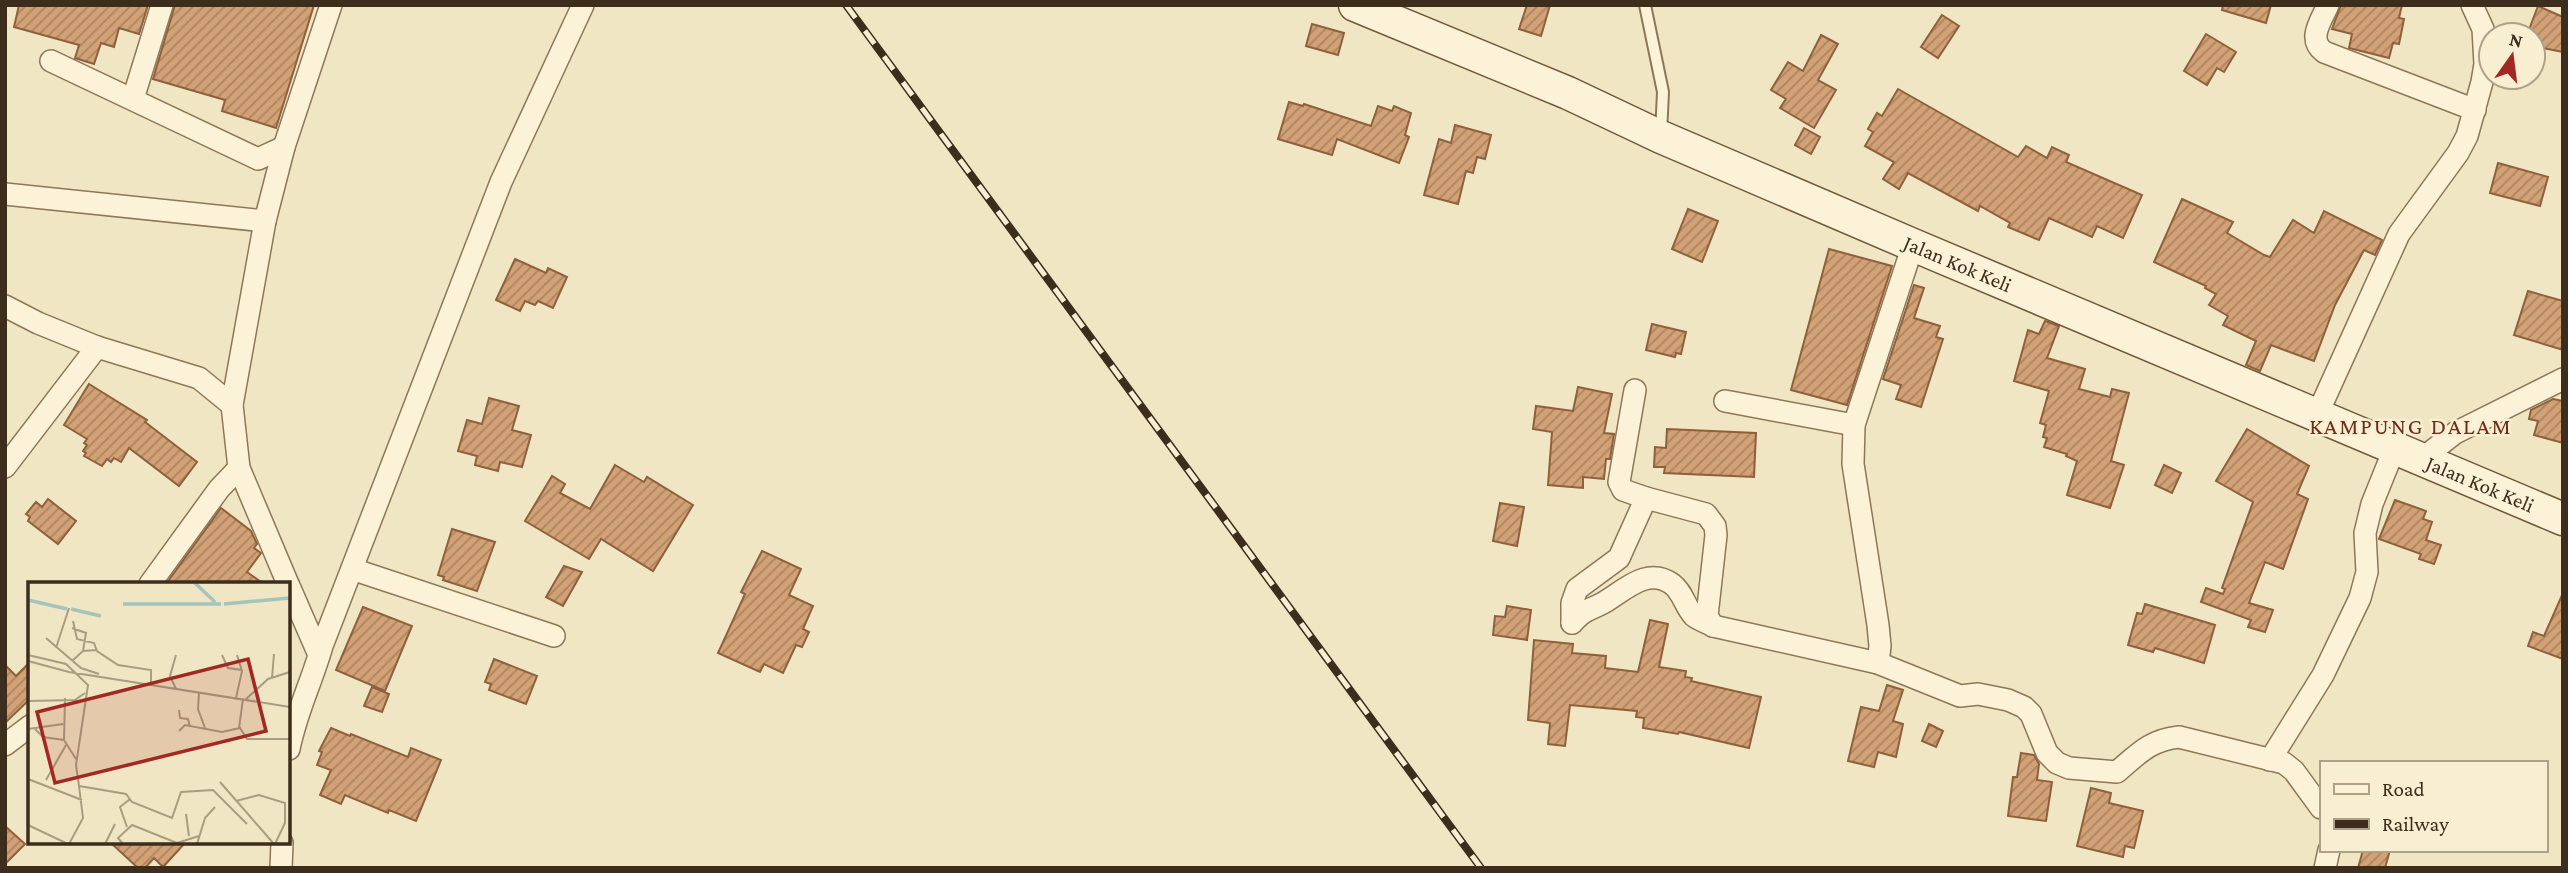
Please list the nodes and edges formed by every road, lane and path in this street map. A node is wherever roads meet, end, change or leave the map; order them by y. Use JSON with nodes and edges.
{"nodes":[{"id":1,"x":162,"y":5,"type":"edge"},
{"id":2,"x":331,"y":5,"type":"edge"},
{"id":3,"x":583,"y":5,"type":"edge"},
{"id":4,"x":1355,"y":5,"type":"edge"},
{"id":5,"x":1645,"y":5,"type":"edge"},
{"id":6,"x":2328,"y":5,"type":"edge"},
{"id":7,"x":2472,"y":5,"type":"edge"},
{"id":8,"x":1392,"y":13,"type":"edge"},
{"id":9,"x":51,"y":61,"type":"dead end"},
{"id":10,"x":133,"y":99,"type":"junction"},
{"id":11,"x":2475,"y":110,"type":"junction"},
{"id":12,"x":1661,"y":137,"type":"junction"},
{"id":13,"x":284,"y":147,"type":"junction"},
{"id":14,"x":258,"y":159,"type":"junction"},
{"id":15,"x":275,"y":182,"type":"junction"},
{"id":16,"x":5,"y":194,"type":"edge"},
{"id":17,"x":265,"y":221,"type":"junction"},
{"id":18,"x":1913,"y":245,"type":"junction"},
{"id":19,"x":5,"y":306,"type":"edge"},
{"id":20,"x":97,"y":347,"type":"junction"},
{"id":21,"x":2563,"y":379,"type":"edge"},
{"id":22,"x":1635,"y":390,"type":"dead end"},
{"id":23,"x":1725,"y":401,"type":"dead end"},
{"id":24,"x":232,"y":405,"type":"junction"},
{"id":25,"x":2317,"y":415,"type":"junction"},
{"id":26,"x":1854,"y":425,"type":"junction"},
{"id":27,"x":2409,"y":452,"type":"junction"},
{"id":28,"x":5,"y":467,"type":"edge"},
{"id":29,"x":239,"y":468,"type":"junction"},
{"id":30,"x":1646,"y":498,"type":"junction"},
{"id":31,"x":2563,"y":519,"type":"edge"},
{"id":32,"x":352,"y":569,"type":"junction"},
{"id":33,"x":151,"y":582,"type":"edge"},
{"id":34,"x":287,"y":582,"type":"edge"},
{"id":35,"x":290,"y":590,"type":"edge"},
{"id":36,"x":1713,"y":626,"type":"junction"},
{"id":37,"x":554,"y":636,"type":"dead end"},
{"id":38,"x":319,"y":655,"type":"junction"},
{"id":39,"x":1878,"y":663,"type":"junction"},
{"id":40,"x":28,"y":728,"type":"edge"},
{"id":41,"x":290,"y":743,"type":"edge"},
{"id":42,"x":5,"y":745,"type":"edge"},
{"id":43,"x":2270,"y":760,"type":"junction"},
{"id":44,"x":2320,"y":807,"type":"edge"},
{"id":45,"x":282,"y":845,"type":"edge"},
{"id":46,"x":281,"y":868,"type":"edge"}],
"edges":[{"from":1,"to":10,"type":"street"},
{"from":2,"to":13,"type":"street"},
{"from":3,"to":32,"type":"street"},
{"from":4,"to":8,"type":"street","name":"Jalan Kok Keli"},
{"from":5,"to":12,"type":"lane"},
{"from":6,"to":11,"type":"street"},
{"from":7,"to":11,"type":"street"},
{"from":8,"to":12,"type":"street","name":"Jalan Kok Keli"},
{"from":9,"to":10,"type":"street"},
{"from":10,"to":14,"type":"street"},
{"from":11,"to":25,"type":"street"},
{"from":12,"to":18,"type":"street","name":"Jalan Kok Keli"},
{"from":13,"to":14,"type":"street"},
{"from":13,"to":15,"type":"street"},
{"from":14,"to":15,"type":"street"},
{"from":15,"to":17,"type":"street"},
{"from":16,"to":17,"type":"street"},
{"from":17,"to":24,"type":"street"},
{"from":18,"to":25,"type":"street","name":"Jalan Kok Keli"},
{"from":18,"to":26,"type":"street"},
{"from":19,"to":20,"type":"street"},
{"from":20,"to":24,"type":"street"},
{"from":20,"to":28,"type":"street"},
{"from":21,"to":27,"type":"street"},
{"from":22,"to":30,"type":"street"},
{"from":23,"to":26,"type":"street"},
{"from":24,"to":29,"type":"street"},
{"from":25,"to":27,"type":"street","name":"Jalan Kok Keli"},
{"from":26,"to":39,"type":"street"},
{"from":27,"to":31,"type":"street","name":"Jalan Kok Keli"},
{"from":27,"to":43,"type":"street"},
{"from":29,"to":33,"type":"street"},
{"from":29,"to":34,"type":"street"},
{"from":30,"to":36,"type":"street"},
{"from":30,"to":36,"type":"street"},
{"from":32,"to":37,"type":"street"},
{"from":32,"to":38,"type":"street"},
{"from":35,"to":38,"type":"street"},
{"from":36,"to":39,"type":"street"},
{"from":38,"to":41,"type":"street"},
{"from":39,"to":43,"type":"street"},
{"from":40,"to":42,"type":"street"},
{"from":43,"to":44,"type":"street"},
{"from":45,"to":46,"type":"street"}]}
